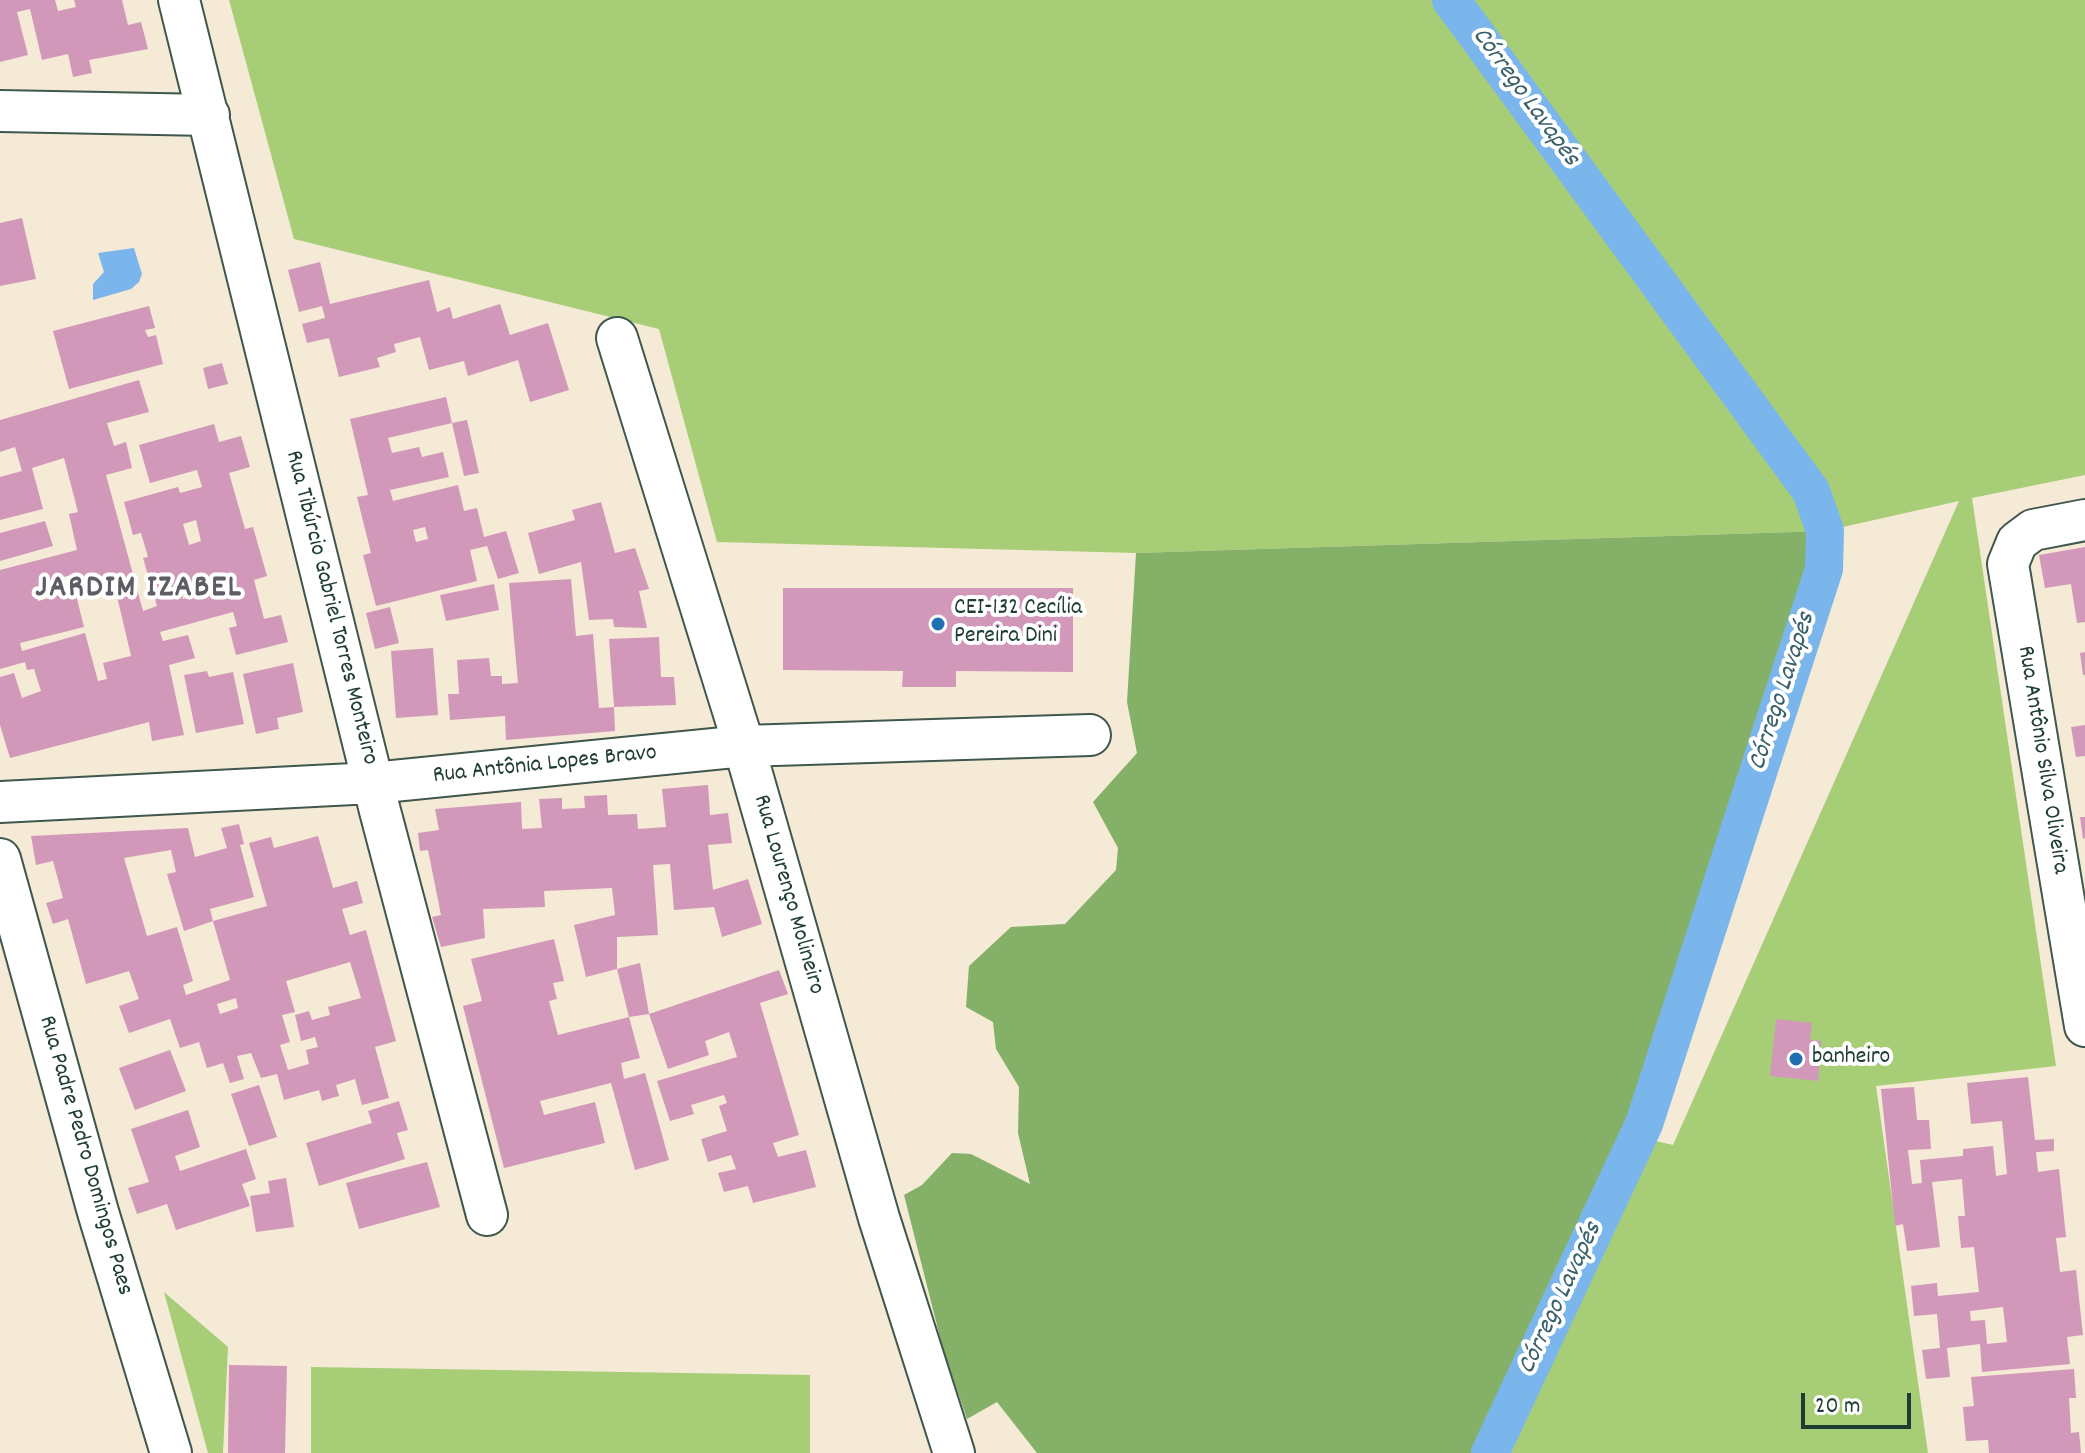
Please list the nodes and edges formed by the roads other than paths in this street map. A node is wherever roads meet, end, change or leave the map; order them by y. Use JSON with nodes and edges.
{"nodes":[{"id":1,"x":179,"y":0,"type":"edge"},
{"id":2,"x":0,"y":111,"type":"edge"},
{"id":3,"x":209,"y":115,"type":"junction"},
{"id":4,"x":617,"y":338,"type":"dead end"},
{"id":5,"x":2085,"y":520,"type":"edge"},
{"id":6,"x":1090,"y":735,"type":"dead end"},
{"id":7,"x":744,"y":746,"type":"junction"},
{"id":8,"x":373,"y":783,"type":"junction"},
{"id":9,"x":0,"y":802,"type":"edge"},
{"id":10,"x":0,"y":859,"type":"edge"},
{"id":11,"x":2085,"y":1026,"type":"edge"},
{"id":12,"x":487,"y":1215,"type":"dead end"},
{"id":13,"x":171,"y":1453,"type":"edge"},
{"id":14,"x":954,"y":1453,"type":"edge"}],
"edges":[{"from":1,"to":3,"type":"street","name":"Rua Tibúrcio Gabriel Torres Monteiro"},
{"from":2,"to":3,"type":"street"},
{"from":3,"to":8,"type":"street","name":"Rua Tibúrcio Gabriel Torres Monteiro"},
{"from":4,"to":7,"type":"street","name":"Rua Lourenço Molineiro"},
{"from":5,"to":11,"type":"street","name":"Rua Antônio Silva Oliveira"},
{"from":6,"to":7,"type":"street","name":"Rua Antônia Lopes Bravo"},
{"from":7,"to":8,"type":"street","name":"Rua Antônia Lopes Bravo"},
{"from":7,"to":14,"type":"street","name":"Rua Lourenço Molineiro"},
{"from":8,"to":9,"type":"street","name":"Rua Antônia Lopes Bravo"},
{"from":8,"to":12,"type":"street","name":"Rua Tibúrcio Gabriel Torres Monteiro"},
{"from":10,"to":13,"type":"street","name":"Rua Padre Pedro Domingos Paes"}]}
